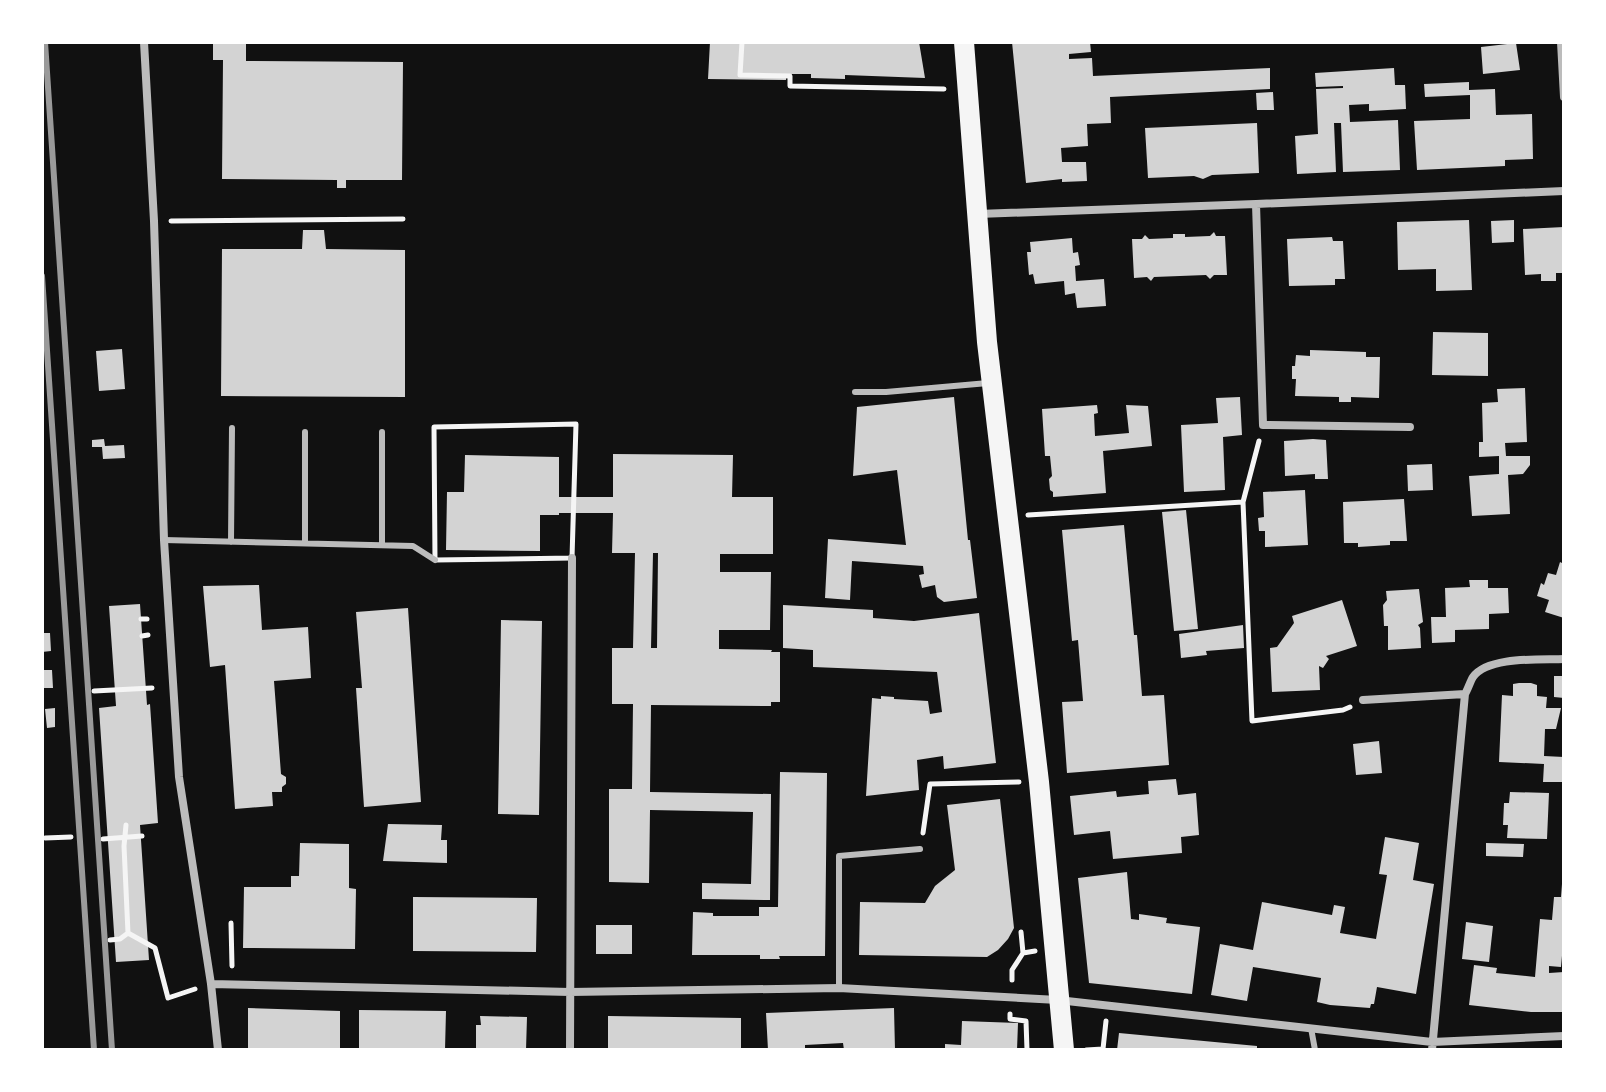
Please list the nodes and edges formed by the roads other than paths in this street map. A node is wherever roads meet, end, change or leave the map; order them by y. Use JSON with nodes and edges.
{"nodes":[{"id":1,"x":144,"y":42,"type":"edge"},
{"id":2,"x":964,"y":42,"type":"edge"},
{"id":3,"x":1561,"y":42,"type":"edge"},
{"id":4,"x":1564,"y":97,"type":"edge"},
{"id":5,"x":1564,"y":191,"type":"edge"},
{"id":6,"x":1256,"y":204,"type":"junction"},
{"id":7,"x":977,"y":214,"type":"junction"},
{"id":8,"x":991,"y":382,"type":"junction"},
{"id":9,"x":855,"y":392,"type":"dead end"},
{"id":10,"x":1410,"y":427,"type":"dead end"},
{"id":11,"x":232,"y":428,"type":"dead end"},
{"id":12,"x":305,"y":432,"type":"dead end"},
{"id":13,"x":382,"y":432,"type":"dead end"},
{"id":14,"x":164,"y":540,"type":"junction"},
{"id":15,"x":231,"y":542,"type":"junction"},
{"id":16,"x":305,"y":543,"type":"junction"},
{"id":17,"x":382,"y":545,"type":"junction"},
{"id":18,"x":572,"y":558,"type":"road end"},
{"id":19,"x":435,"y":560,"type":"road end"},
{"id":20,"x":1564,"y":659,"type":"edge"},
{"id":21,"x":1465,"y":694,"type":"junction"},
{"id":22,"x":1363,"y":700,"type":"road end"},
{"id":23,"x":920,"y":849,"type":"road end"},
{"id":24,"x":211,"y":984,"type":"junction"},
{"id":25,"x":839,"y":988,"type":"junction"},
{"id":26,"x":570,"y":992,"type":"junction"},
{"id":27,"x":1058,"y":1000,"type":"junction"},
{"id":28,"x":1311,"y":1028,"type":"junction"},
{"id":29,"x":1564,"y":1036,"type":"edge"},
{"id":30,"x":1432,"y":1046,"type":"edge"},
{"id":31,"x":218,"y":1050,"type":"edge"},
{"id":32,"x":570,"y":1050,"type":"edge"},
{"id":33,"x":1064,"y":1050,"type":"edge"},
{"id":34,"x":1315,"y":1050,"type":"edge"}],
"edges":[{"from":1,"to":14,"type":"street"},
{"from":2,"to":7,"type":"main road"},
{"from":3,"to":4,"type":"street"},
{"from":5,"to":6,"type":"street"},
{"from":6,"to":7,"type":"street"},
{"from":6,"to":10,"type":"street"},
{"from":7,"to":8,"type":"main road"},
{"from":8,"to":9,"type":"lane"},
{"from":8,"to":27,"type":"main road"},
{"from":11,"to":15,"type":"lane"},
{"from":12,"to":16,"type":"lane"},
{"from":13,"to":17,"type":"lane"},
{"from":14,"to":15,"type":"lane"},
{"from":14,"to":24,"type":"street"},
{"from":15,"to":16,"type":"lane"},
{"from":16,"to":17,"type":"lane"},
{"from":17,"to":19,"type":"lane"},
{"from":18,"to":26,"type":"street"},
{"from":20,"to":21,"type":"street"},
{"from":21,"to":22,"type":"street"},
{"from":21,"to":30,"type":"street"},
{"from":23,"to":25,"type":"lane"},
{"from":24,"to":26,"type":"street"},
{"from":24,"to":31,"type":"street"},
{"from":25,"to":26,"type":"street"},
{"from":25,"to":27,"type":"street"},
{"from":26,"to":32,"type":"street"},
{"from":27,"to":28,"type":"street"},
{"from":27,"to":33,"type":"main road"},
{"from":28,"to":30,"type":"street"},
{"from":28,"to":34,"type":"lane"},
{"from":29,"to":30,"type":"street"}]}
